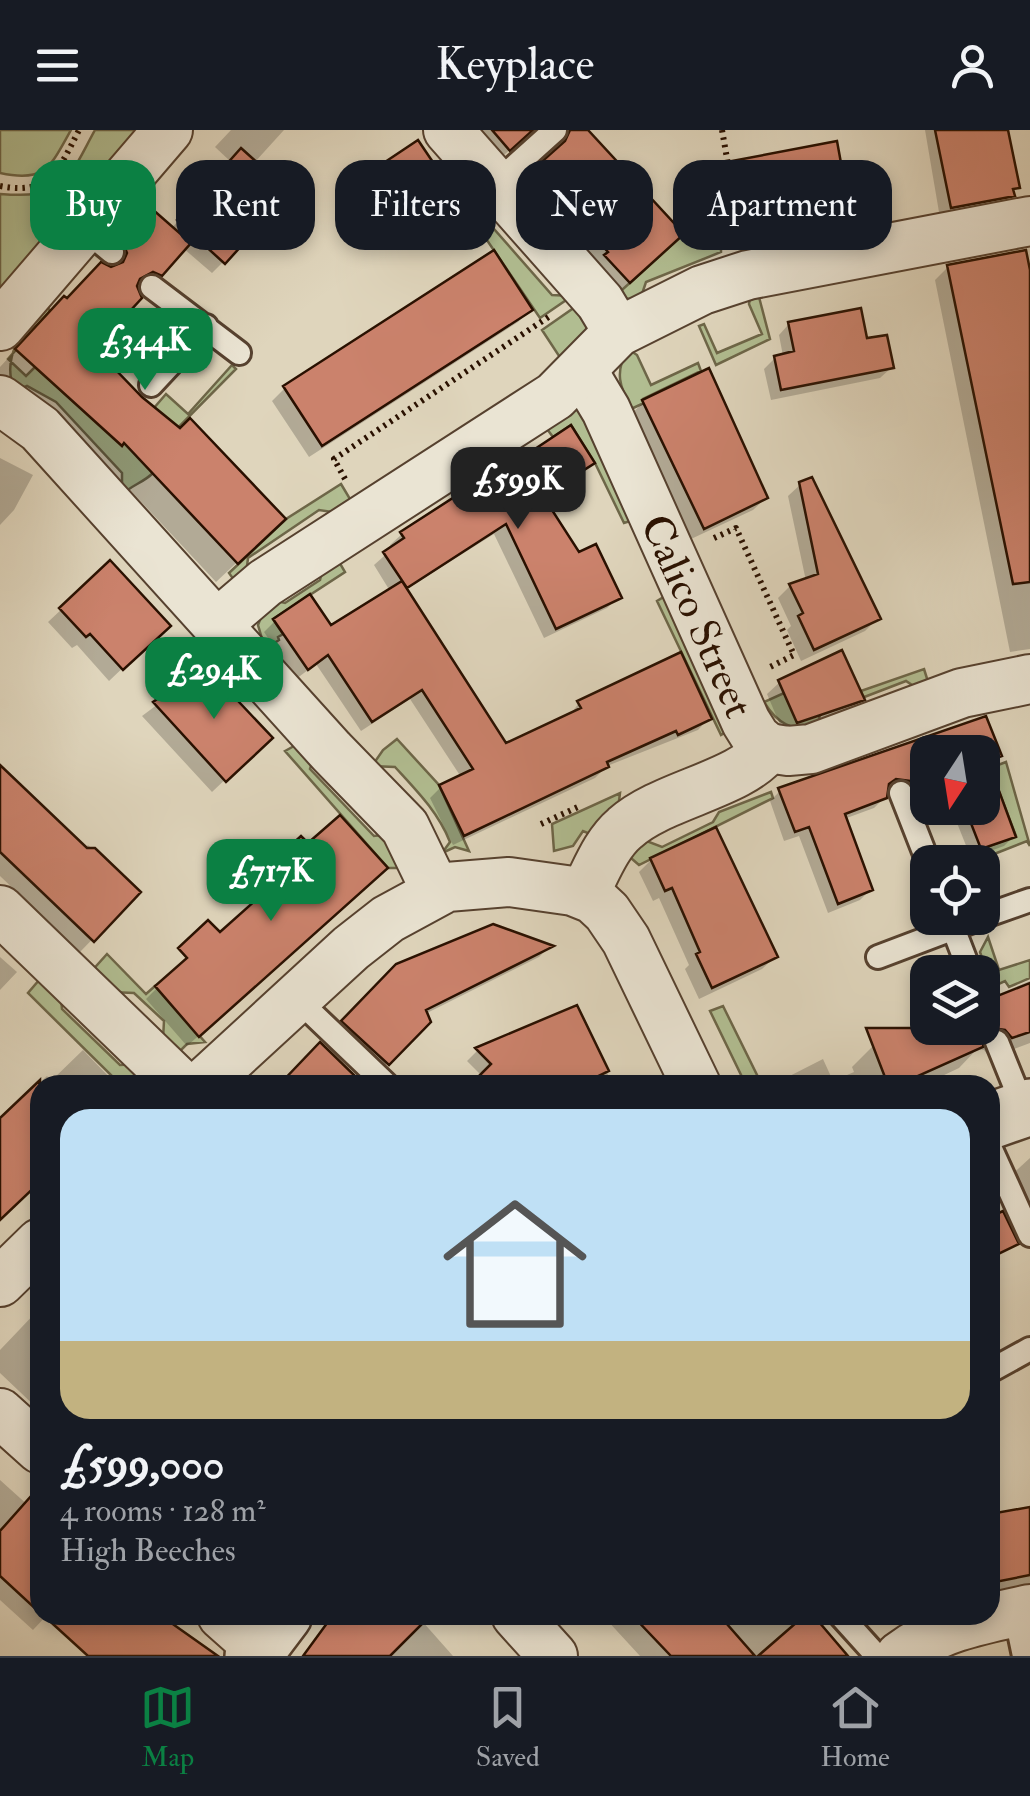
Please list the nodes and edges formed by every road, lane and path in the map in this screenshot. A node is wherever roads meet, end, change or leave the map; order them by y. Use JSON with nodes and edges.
{"nodes":[{"id":1,"x":79,"y":130,"type":"edge"},
{"id":2,"x":168,"y":130,"type":"edge"},
{"id":3,"x":448,"y":130,"type":"edge"},
{"id":4,"x":555,"y":130,"type":"edge"},
{"id":5,"x":722,"y":130,"type":"edge"},
{"id":6,"x":474,"y":160,"type":"edge"},
{"id":7,"x":496,"y":182,"type":"edge"},
{"id":8,"x":0,"y":186,"type":"edge"},
{"id":9,"x":496,"y":186,"type":"edge"},
{"id":10,"x":1030,"y":221,"type":"edge"},
{"id":11,"x":748,"y":275,"type":"junction"},
{"id":12,"x":152,"y":287,"type":"dead end"},
{"id":13,"x":589,"y":290,"type":"junction"},
{"id":14,"x":0,"y":326,"type":"edge"},
{"id":15,"x":206,"y":326,"type":"junction"},
{"id":16,"x":618,"y":332,"type":"junction"},
{"id":17,"x":239,"y":354,"type":"dead end"},
{"id":18,"x":582,"y":370,"type":"junction"},
{"id":19,"x":152,"y":386,"type":"dead end"},
{"id":20,"x":0,"y":400,"type":"edge"},
{"id":21,"x":368,"y":516,"type":"junction"},
{"id":22,"x":672,"y":557,"type":"junction"},
{"id":23,"x":217,"y":624,"type":"junction"},
{"id":24,"x":1030,"y":679,"type":"edge"},
{"id":25,"x":730,"y":686,"type":"junction"},
{"id":26,"x":768,"y":748,"type":"junction"},
{"id":27,"x":900,"y":793,"type":"dead end"},
{"id":28,"x":921,"y":845,"type":"edge"},
{"id":29,"x":436,"y":891,"type":"junction"},
{"id":30,"x":584,"y":894,"type":"junction"},
{"id":31,"x":1030,"y":900,"type":"edge"},
{"id":32,"x":0,"y":910,"type":"edge"},
{"id":33,"x":1000,"y":911,"type":"edge"},
{"id":34,"x":935,"y":935,"type":"edge"},
{"id":35,"x":878,"y":957,"type":"dead end"},
{"id":36,"x":296,"y":998,"type":"junction"},
{"id":37,"x":997,"y":1045,"type":"edge"},
{"id":38,"x":171,"y":1075,"type":"edge"},
{"id":39,"x":213,"y":1075,"type":"edge"},
{"id":40,"x":377,"y":1075,"type":"edge"},
{"id":41,"x":691,"y":1075,"type":"edge"},
{"id":42,"x":1009,"y":1121,"type":"edge"},
{"id":43,"x":1030,"y":1235,"type":"edge"},
{"id":44,"x":30,"y":1253,"type":"edge"},
{"id":45,"x":0,"y":1282,"type":"edge"},
{"id":46,"x":1030,"y":1349,"type":"edge"},
{"id":47,"x":1000,"y":1366,"type":"edge"},
{"id":48,"x":0,"y":1413,"type":"edge"},
{"id":49,"x":30,"y":1439,"type":"edge"},
{"id":50,"x":525,"y":1625,"type":"edge"},
{"id":51,"x":849,"y":1625,"type":"edge"},
{"id":52,"x":1023,"y":1626,"type":"edge"},
{"id":53,"x":553,"y":1656,"type":"edge"},
{"id":54,"x":877,"y":1656,"type":"edge"},
{"id":55,"x":900,"y":1656,"type":"edge"}],
"edges":[{"from":1,"to":8,"type":"path"},
{"from":2,"to":14,"type":"street"},
{"from":3,"to":6,"type":"street"},
{"from":4,"to":7,"type":"lane"},
{"from":5,"to":11,"type":"path"},
{"from":9,"to":13,"type":"street"},
{"from":10,"to":11,"type":"street"},
{"from":11,"to":16,"type":"street"},
{"from":12,"to":15,"type":"lane"},
{"from":13,"to":16,"type":"street"},
{"from":13,"to":21,"type":"path"},
{"from":15,"to":17,"type":"lane"},
{"from":15,"to":19,"type":"lane"},
{"from":16,"to":18,"type":"street"},
{"from":18,"to":21,"type":"street"},
{"from":18,"to":22,"type":"street","name":"Calico Street"},
{"from":20,"to":23,"type":"street"},
{"from":21,"to":23,"type":"street"},
{"from":22,"to":25,"type":"street","name":"Calico Street"},
{"from":22,"to":25,"type":"path"},
{"from":23,"to":29,"type":"street"},
{"from":24,"to":26,"type":"street"},
{"from":25,"to":26,"type":"street","name":"Calico Street"},
{"from":26,"to":30,"type":"street"},
{"from":27,"to":28,"type":"lane"},
{"from":29,"to":30,"type":"street"},
{"from":29,"to":36,"type":"street"},
{"from":30,"to":41,"type":"street"},
{"from":31,"to":33,"type":"lane"},
{"from":32,"to":38,"type":"street"},
{"from":34,"to":35,"type":"lane"},
{"from":36,"to":39,"type":"street"},
{"from":36,"to":40,"type":"lane"},
{"from":37,"to":42,"type":"lane"},
{"from":42,"to":43,"type":"lane"},
{"from":44,"to":45,"type":"street"},
{"from":46,"to":47,"type":"lane"},
{"from":48,"to":49,"type":"street"},
{"from":50,"to":53,"type":"street"},
{"from":51,"to":54,"type":"lane"},
{"from":52,"to":55,"type":"street"}]}
